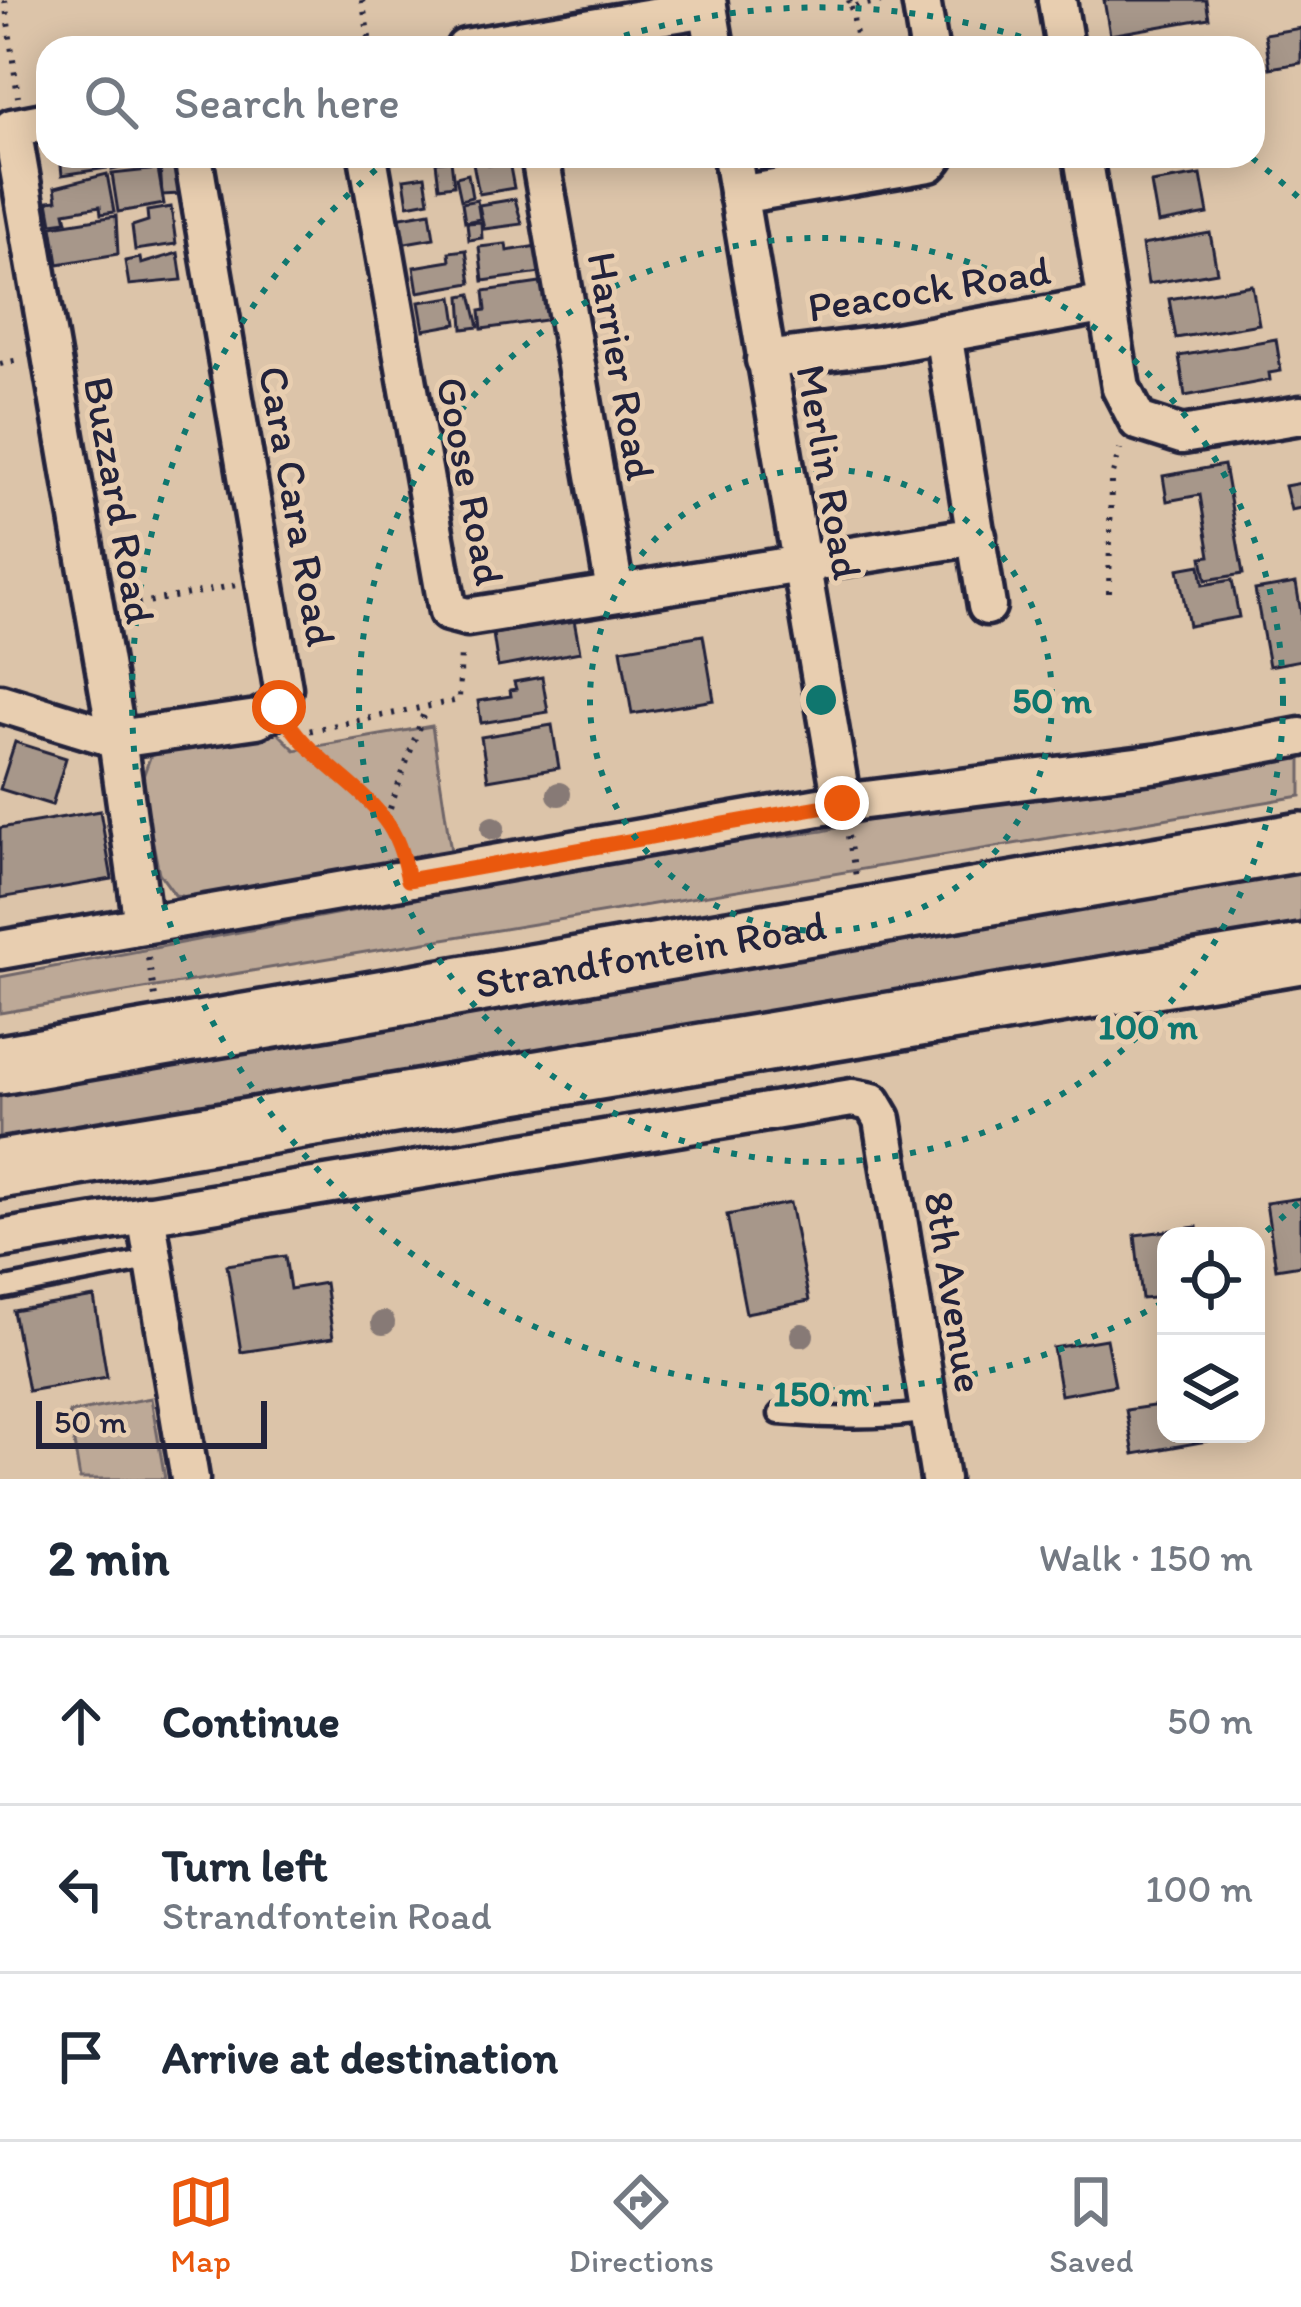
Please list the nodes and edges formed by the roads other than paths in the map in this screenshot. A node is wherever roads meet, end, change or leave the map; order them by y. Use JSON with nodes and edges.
{"nodes":[{"id":1,"x":922,"y":0,"type":"edge"},
{"id":2,"x":1057,"y":0,"type":"edge"},
{"id":3,"x":708,"y":4,"type":"edge"},
{"id":4,"x":555,"y":36,"type":"edge"},
{"id":5,"x":713,"y":36,"type":"edge"},
{"id":6,"x":927,"y":36,"type":"edge"},
{"id":7,"x":1063,"y":36,"type":"edge"},
{"id":8,"x":30,"y":124,"type":"edge"},
{"id":9,"x":195,"y":168,"type":"edge"},
{"id":10,"x":370,"y":168,"type":"edge"},
{"id":11,"x":543,"y":168,"type":"edge"},
{"id":12,"x":734,"y":168,"type":"edge"},
{"id":13,"x":899,"y":168,"type":"edge"},
{"id":14,"x":1085,"y":168,"type":"edge"},
{"id":15,"x":738,"y":195,"type":"junction"},
{"id":16,"x":1107,"y":304,"type":"junction"},
{"id":17,"x":943,"y":334,"type":"junction"},
{"id":18,"x":765,"y":360,"type":"junction"},
{"id":19,"x":1301,"y":415,"type":"edge"},
{"id":20,"x":977,"y":536,"type":"junction"},
{"id":21,"x":801,"y":562,"type":"junction"},
{"id":22,"x":615,"y":592,"type":"junction"},
{"id":23,"x":987,"y":606,"type":"dead end"},
{"id":24,"x":0,"y":703,"type":"edge"},
{"id":25,"x":1301,"y":737,"type":"edge"},
{"id":26,"x":117,"y":739,"type":"junction"},
{"id":27,"x":842,"y":803,"type":"junction"},
{"id":28,"x":1301,"y":842,"type":"edge"},
{"id":29,"x":143,"y":925,"type":"junction"},
{"id":30,"x":0,"y":950,"type":"edge"},
{"id":31,"x":1301,"y":953,"type":"edge"},
{"id":32,"x":0,"y":1065,"type":"edge"},
{"id":33,"x":0,"y":1169,"type":"edge"},
{"id":34,"x":146,"y":1214,"type":"junction"},
{"id":35,"x":0,"y":1239,"type":"edge"},
{"id":36,"x":154,"y":1259,"type":"junction"},
{"id":37,"x":0,"y":1289,"type":"edge"},
{"id":38,"x":929,"y":1412,"type":"junction"},
{"id":39,"x":779,"y":1414,"type":"dead end"},
{"id":40,"x":190,"y":1479,"type":"edge"},
{"id":41,"x":940,"y":1479,"type":"edge"}],
"edges":[{"from":1,"to":6,"type":"street"},
{"from":2,"to":7,"type":"street"},
{"from":3,"to":4,"type":"street"},
{"from":3,"to":5,"type":"street"},
{"from":8,"to":26,"type":"street","name":"Buzzard Road"},
{"from":9,"to":26,"type":"street","name":"Cara Cara Road"},
{"from":10,"to":22,"type":"street","name":"Goose Road"},
{"from":11,"to":22,"type":"street","name":"Harrier Road"},
{"from":12,"to":15,"type":"street","name":"Merlin Road"},
{"from":13,"to":15,"type":"street"},
{"from":14,"to":16,"type":"street"},
{"from":15,"to":18,"type":"street","name":"Merlin Road"},
{"from":16,"to":17,"type":"street","name":"Peacock Road"},
{"from":16,"to":19,"type":"street"},
{"from":17,"to":18,"type":"street","name":"Peacock Road"},
{"from":17,"to":20,"type":"street"},
{"from":18,"to":21,"type":"street","name":"Merlin Road"},
{"from":20,"to":21,"type":"street","name":"Goose Road"},
{"from":20,"to":23,"type":"street"},
{"from":21,"to":22,"type":"street","name":"Goose Road"},
{"from":21,"to":27,"type":"street","name":"Merlin Road"},
{"from":24,"to":26,"type":"street"},
{"from":25,"to":27,"type":"street"},
{"from":26,"to":29,"type":"street","name":"Buzzard Road"},
{"from":27,"to":29,"type":"street"},
{"from":28,"to":32,"type":"main road","name":"Strandfontein Road"},
{"from":29,"to":30,"type":"street"},
{"from":31,"to":33,"type":"main road"},
{"from":34,"to":35,"type":"street"},
{"from":34,"to":36,"type":"street"},
{"from":34,"to":38,"type":"street","name":"8th Avenue"},
{"from":36,"to":37,"type":"lane"},
{"from":36,"to":40,"type":"street"},
{"from":38,"to":39,"type":"lane"},
{"from":38,"to":41,"type":"street","name":"8th Avenue"}]}
